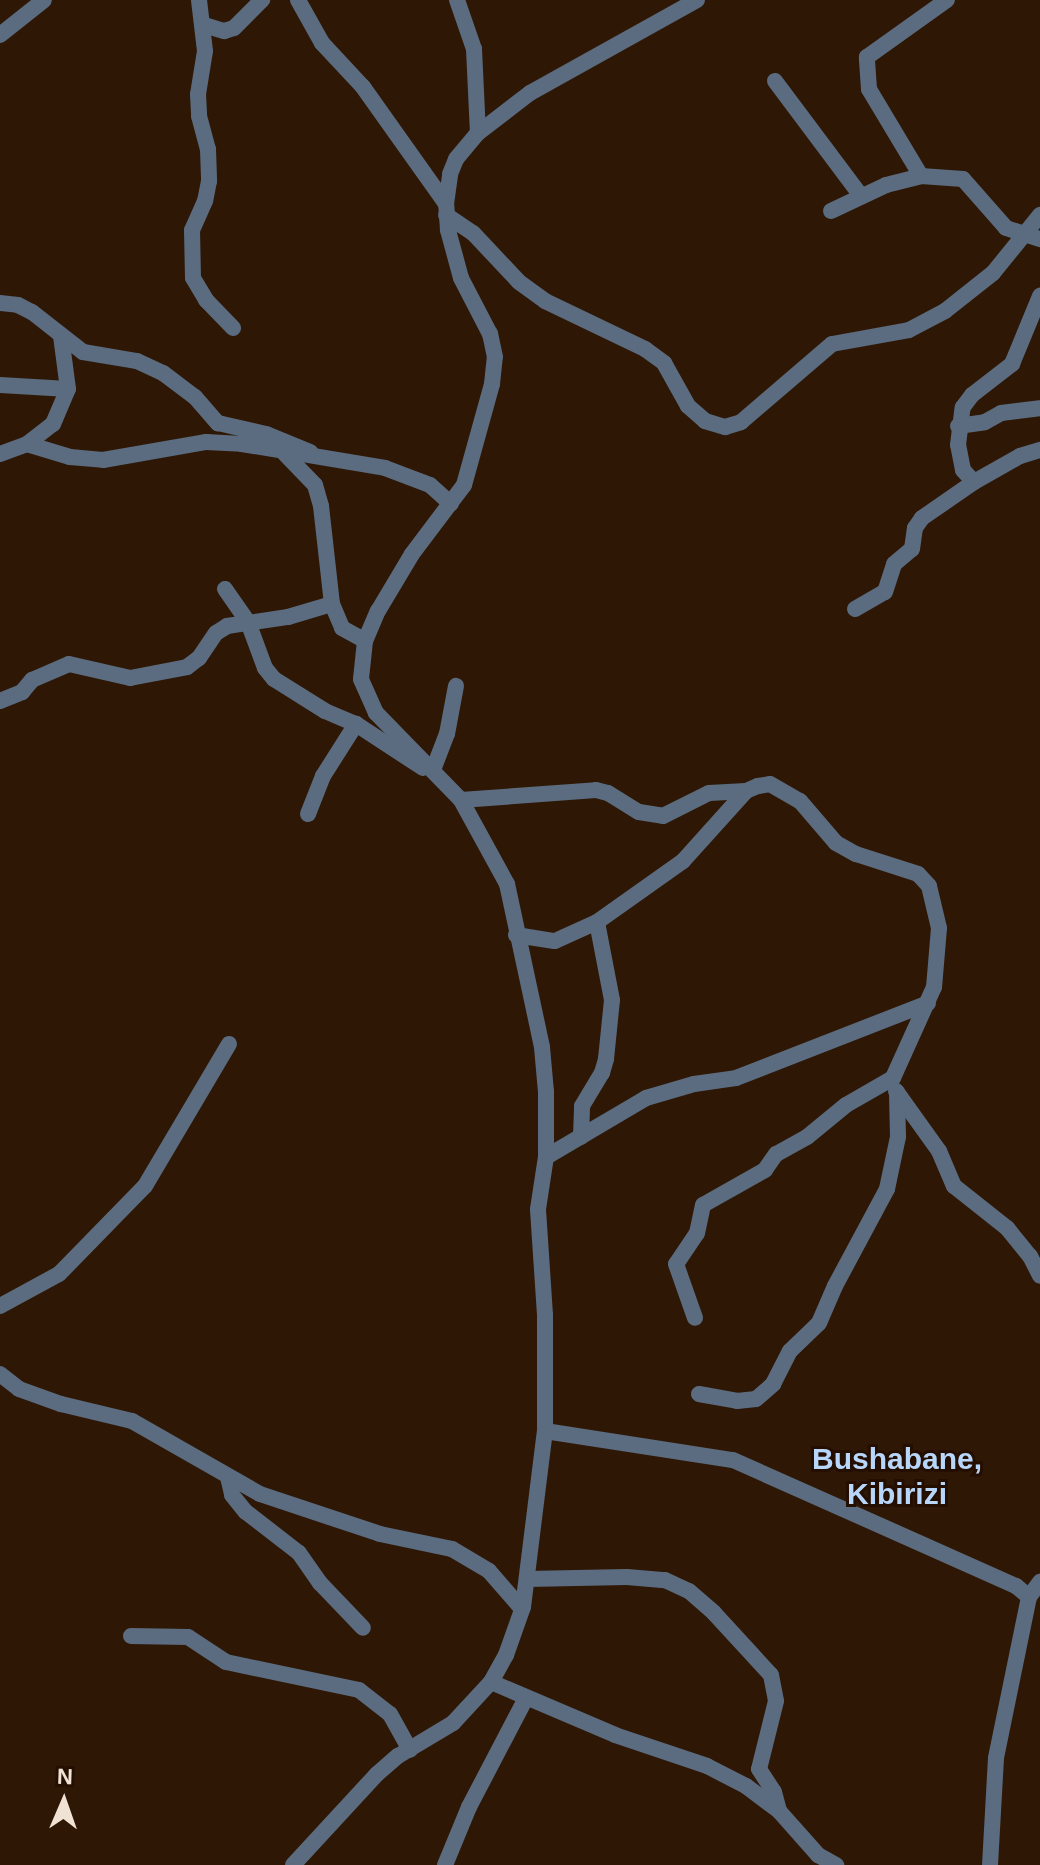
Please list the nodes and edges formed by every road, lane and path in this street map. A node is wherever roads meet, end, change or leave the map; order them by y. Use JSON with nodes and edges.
{"nodes":[{"id":1,"x":44,"y":0,"type":"edge"},
{"id":2,"x":199,"y":0,"type":"edge"},
{"id":3,"x":262,"y":0,"type":"edge"},
{"id":4,"x":298,"y":0,"type":"edge"},
{"id":5,"x":457,"y":0,"type":"edge"},
{"id":6,"x":697,"y":0,"type":"edge"},
{"id":7,"x":947,"y":0,"type":"edge"},
{"id":8,"x":204,"y":25,"type":"junction"},
{"id":9,"x":0,"y":35,"type":"edge"},
{"id":10,"x":775,"y":81,"type":"dead end"},
{"id":11,"x":478,"y":133,"type":"junction"},
{"id":12,"x":921,"y":176,"type":"junction"},
{"id":13,"x":861,"y":196,"type":"junction"},
{"id":14,"x":446,"y":209,"type":"junction"},
{"id":15,"x":831,"y":211,"type":"dead end"},
{"id":16,"x":1040,"y":215,"type":"edge"},
{"id":17,"x":1032,"y":238,"type":"edge"},
{"id":18,"x":1040,"y":296,"type":"edge"},
{"id":19,"x":0,"y":303,"type":"edge"},
{"id":20,"x":233,"y":328,"type":"dead end"},
{"id":21,"x":61,"y":336,"type":"junction"},
{"id":22,"x":0,"y":385,"type":"edge"},
{"id":23,"x":68,"y":389,"type":"junction"},
{"id":24,"x":1040,"y":408,"type":"edge"},
{"id":25,"x":958,"y":426,"type":"junction"},
{"id":26,"x":27,"y":444,"type":"junction"},
{"id":27,"x":1040,"y":450,"type":"edge"},
{"id":28,"x":0,"y":454,"type":"edge"},
{"id":29,"x":285,"y":454,"type":"junction"},
{"id":30,"x":317,"y":458,"type":"junction"},
{"id":31,"x":974,"y":482,"type":"junction"},
{"id":32,"x":451,"y":504,"type":"junction"},
{"id":33,"x":225,"y":589,"type":"dead end"},
{"id":34,"x":332,"y":604,"type":"junction"},
{"id":35,"x":855,"y":609,"type":"dead end"},
{"id":36,"x":248,"y":622,"type":"junction"},
{"id":37,"x":365,"y":641,"type":"junction"},
{"id":38,"x":456,"y":686,"type":"dead end"},
{"id":39,"x":0,"y":701,"type":"edge"},
{"id":40,"x":356,"y":724,"type":"junction"},
{"id":41,"x":437,"y":774,"type":"junction"},
{"id":42,"x":746,"y":791,"type":"junction"},
{"id":43,"x":461,"y":800,"type":"junction"},
{"id":44,"x":308,"y":814,"type":"dead end"},
{"id":45,"x":597,"y":922,"type":"junction"},
{"id":46,"x":516,"y":935,"type":"junction"},
{"id":47,"x":928,"y":1003,"type":"junction"},
{"id":48,"x":229,"y":1044,"type":"dead end"},
{"id":49,"x":895,"y":1085,"type":"junction"},
{"id":50,"x":581,"y":1137,"type":"junction"},
{"id":51,"x":546,"y":1157,"type":"junction"},
{"id":52,"x":1040,"y":1276,"type":"edge"},
{"id":53,"x":0,"y":1306,"type":"edge"},
{"id":54,"x":695,"y":1318,"type":"dead end"},
{"id":55,"x":0,"y":1374,"type":"edge"},
{"id":56,"x":699,"y":1394,"type":"dead end"},
{"id":57,"x":545,"y":1431,"type":"junction"},
{"id":58,"x":228,"y":1477,"type":"junction"},
{"id":59,"x":527,"y":1579,"type":"junction"},
{"id":60,"x":1040,"y":1582,"type":"edge"},
{"id":61,"x":1029,"y":1597,"type":"junction"},
{"id":62,"x":522,"y":1609,"type":"junction"},
{"id":63,"x":363,"y":1628,"type":"dead end"},
{"id":64,"x":131,"y":1636,"type":"dead end"},
{"id":65,"x":491,"y":1682,"type":"junction"},
{"id":66,"x":526,"y":1698,"type":"junction"},
{"id":67,"x":410,"y":1750,"type":"junction"},
{"id":68,"x":759,"y":1769,"type":"junction"},
{"id":69,"x":746,"y":1786,"type":"junction"},
{"id":70,"x":779,"y":1811,"type":"junction"},
{"id":71,"x":293,"y":1865,"type":"edge"},
{"id":72,"x":445,"y":1865,"type":"edge"},
{"id":73,"x":836,"y":1865,"type":"edge"},
{"id":74,"x":990,"y":1865,"type":"edge"}],
"edges":[{"from":1,"to":9,"type":"street"},
{"from":2,"to":8,"type":"street"},
{"from":3,"to":8,"type":"street"},
{"from":4,"to":14,"type":"street"},
{"from":5,"to":11,"type":"street"},
{"from":6,"to":11,"type":"street"},
{"from":7,"to":12,"type":"street"},
{"from":8,"to":20,"type":"street"},
{"from":10,"to":13,"type":"street"},
{"from":11,"to":14,"type":"street"},
{"from":12,"to":13,"type":"street"},
{"from":12,"to":17,"type":"street"},
{"from":13,"to":15,"type":"street"},
{"from":14,"to":17,"type":"street"},
{"from":14,"to":32,"type":"street"},
{"from":16,"to":17,"type":"street"},
{"from":18,"to":25,"type":"street"},
{"from":19,"to":21,"type":"street"},
{"from":21,"to":23,"type":"street"},
{"from":21,"to":30,"type":"street"},
{"from":22,"to":23,"type":"street"},
{"from":23,"to":26,"type":"street"},
{"from":24,"to":25,"type":"street"},
{"from":25,"to":31,"type":"street"},
{"from":26,"to":28,"type":"street"},
{"from":26,"to":29,"type":"street"},
{"from":27,"to":31,"type":"street"},
{"from":29,"to":30,"type":"street"},
{"from":29,"to":34,"type":"street"},
{"from":30,"to":32,"type":"street"},
{"from":31,"to":35,"type":"street"},
{"from":32,"to":37,"type":"street"},
{"from":33,"to":36,"type":"street"},
{"from":34,"to":36,"type":"street"},
{"from":34,"to":37,"type":"street"},
{"from":36,"to":39,"type":"street"},
{"from":36,"to":40,"type":"street"},
{"from":37,"to":41,"type":"street"},
{"from":38,"to":41,"type":"street"},
{"from":40,"to":41,"type":"street"},
{"from":40,"to":44,"type":"street"},
{"from":41,"to":43,"type":"street"},
{"from":42,"to":43,"type":"street"},
{"from":42,"to":45,"type":"street"},
{"from":42,"to":47,"type":"street"},
{"from":43,"to":46,"type":"street"},
{"from":45,"to":46,"type":"street"},
{"from":45,"to":50,"type":"street"},
{"from":46,"to":51,"type":"street"},
{"from":47,"to":49,"type":"street"},
{"from":47,"to":50,"type":"street"},
{"from":48,"to":53,"type":"street"},
{"from":49,"to":52,"type":"street"},
{"from":49,"to":54,"type":"street"},
{"from":49,"to":56,"type":"street"},
{"from":50,"to":51,"type":"street"},
{"from":51,"to":57,"type":"street"},
{"from":55,"to":58,"type":"street"},
{"from":57,"to":59,"type":"street"},
{"from":57,"to":61,"type":"street"},
{"from":58,"to":62,"type":"street"},
{"from":58,"to":63,"type":"street"},
{"from":59,"to":62,"type":"street"},
{"from":59,"to":68,"type":"street"},
{"from":60,"to":61,"type":"street"},
{"from":61,"to":74,"type":"street"},
{"from":62,"to":65,"type":"street"},
{"from":64,"to":67,"type":"street"},
{"from":65,"to":66,"type":"street"},
{"from":65,"to":67,"type":"street"},
{"from":66,"to":69,"type":"street"},
{"from":66,"to":72,"type":"street"},
{"from":67,"to":71,"type":"street"},
{"from":68,"to":69,"type":"street"},
{"from":68,"to":70,"type":"street"},
{"from":69,"to":70,"type":"street"},
{"from":70,"to":73,"type":"street"}]}
